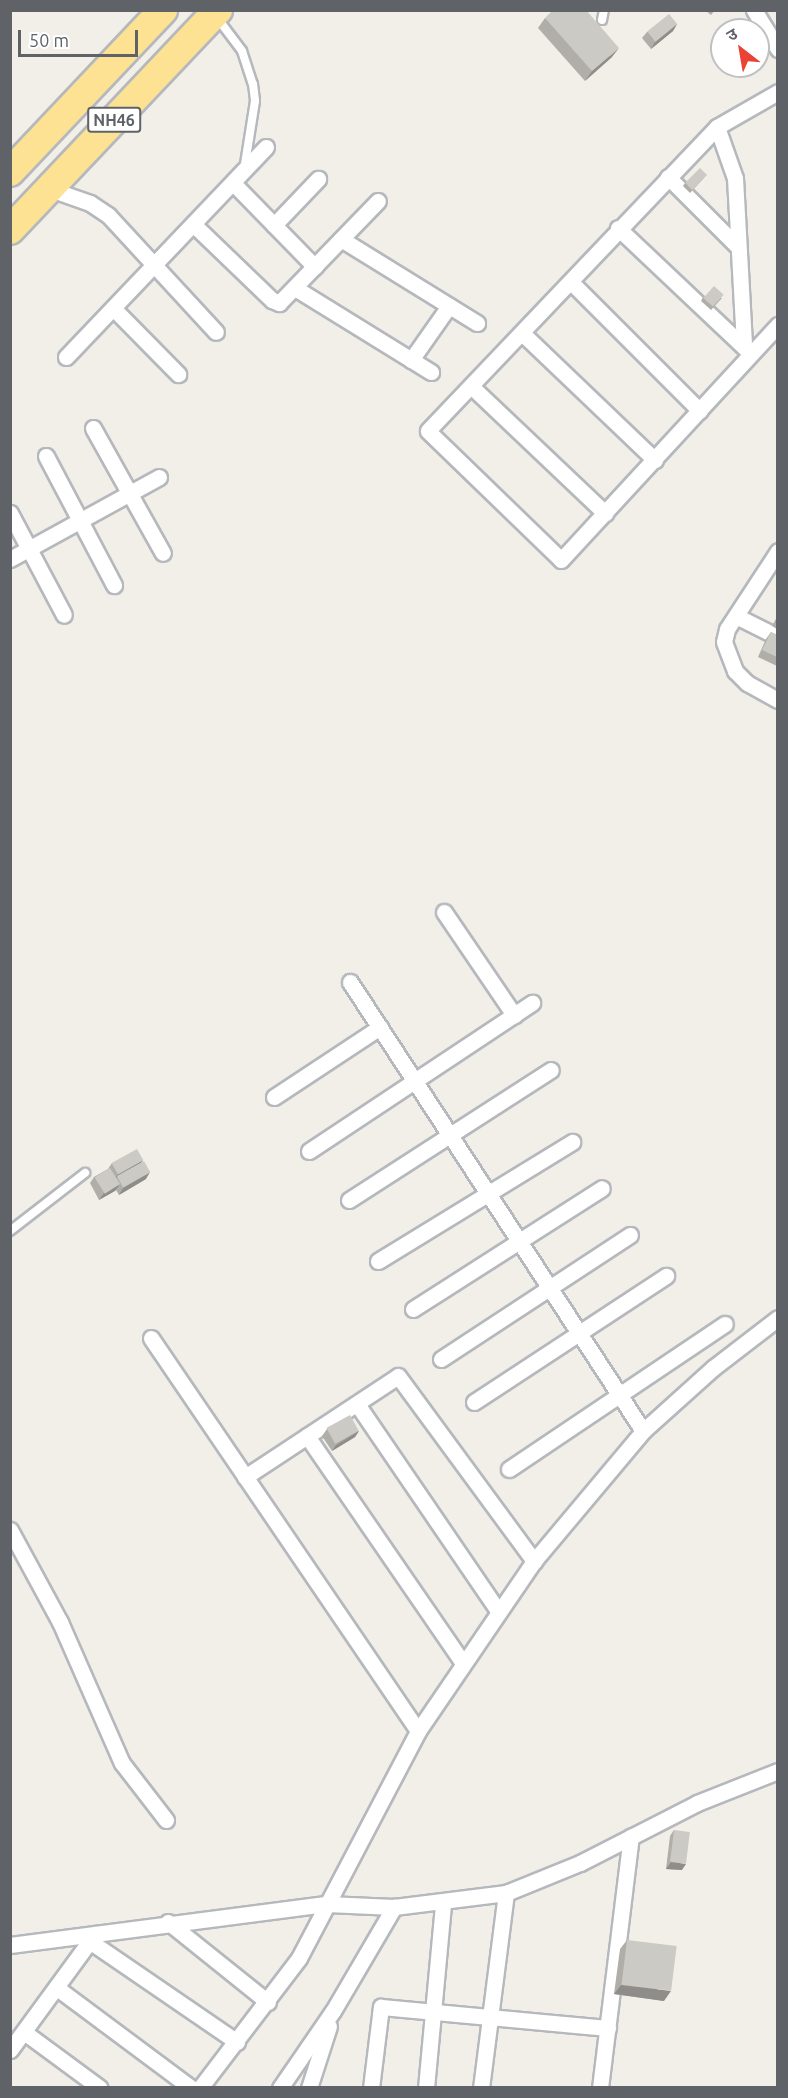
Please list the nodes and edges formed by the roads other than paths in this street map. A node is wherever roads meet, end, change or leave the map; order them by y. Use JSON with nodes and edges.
{"nodes":[{"id":1,"x":163,"y":10,"type":"edge"},
{"id":2,"x":604,"y":10,"type":"edge"},
{"id":3,"x":754,"y":10,"type":"edge"},
{"id":4,"x":216,"y":12,"type":"edge"},
{"id":5,"x":602,"y":20,"type":"dead end"},
{"id":6,"x":777,"y":49,"type":"edge"},
{"id":7,"x":777,"y":92,"type":"edge"},
{"id":8,"x":717,"y":127,"type":"junction"},
{"id":9,"x":266,"y":147,"type":"dead end"},
{"id":10,"x":10,"y":172,"type":"edge"},
{"id":11,"x":238,"y":177,"type":"junction"},
{"id":12,"x":668,"y":177,"type":"junction"},
{"id":13,"x":318,"y":179,"type":"dead end"},
{"id":14,"x":50,"y":189,"type":"junction"},
{"id":15,"x":378,"y":201,"type":"dead end"},
{"id":16,"x":193,"y":224,"type":"junction"},
{"id":17,"x":274,"y":225,"type":"junction"},
{"id":18,"x":618,"y":228,"type":"junction"},
{"id":19,"x":10,"y":230,"type":"edge"},
{"id":20,"x":341,"y":239,"type":"junction"},
{"id":21,"x":737,"y":246,"type":"junction"},
{"id":22,"x":153,"y":265,"type":"junction"},
{"id":23,"x":315,"y":267,"type":"junction"},
{"id":24,"x":571,"y":282,"type":"junction"},
{"id":25,"x":295,"y":288,"type":"junction"},
{"id":26,"x":449,"y":306,"type":"junction"},
{"id":27,"x":113,"y":308,"type":"junction"},
{"id":28,"x":477,"y":323,"type":"dead end"},
{"id":29,"x":777,"y":325,"type":"edge"},
{"id":30,"x":216,"y":332,"type":"dead end"},
{"id":31,"x":522,"y":333,"type":"junction"},
{"id":32,"x":748,"y":351,"type":"junction"},
{"id":33,"x":66,"y":357,"type":"dead end"},
{"id":34,"x":411,"y":360,"type":"junction"},
{"id":35,"x":431,"y":372,"type":"dead end"},
{"id":36,"x":178,"y":374,"type":"dead end"},
{"id":37,"x":471,"y":386,"type":"junction"},
{"id":38,"x":700,"y":411,"type":"junction"},
{"id":39,"x":93,"y":428,"type":"dead end"},
{"id":40,"x":46,"y":456,"type":"dead end"},
{"id":41,"x":655,"y":460,"type":"junction"},
{"id":42,"x":159,"y":477,"type":"dead end"},
{"id":43,"x":129,"y":493,"type":"junction"},
{"id":44,"x":10,"y":513,"type":"edge"},
{"id":45,"x":605,"y":513,"type":"junction"},
{"id":46,"x":80,"y":520,"type":"junction"},
{"id":47,"x":29,"y":549,"type":"junction"},
{"id":48,"x":777,"y":551,"type":"edge"},
{"id":49,"x":163,"y":553,"type":"dead end"},
{"id":50,"x":10,"y":559,"type":"edge"},
{"id":51,"x":772,"y":573,"type":"edge"},
{"id":52,"x":114,"y":585,"type":"dead end"},
{"id":53,"x":64,"y":615,"type":"dead end"},
{"id":54,"x":736,"y":616,"type":"junction"},
{"id":55,"x":777,"y":637,"type":"edge"},
{"id":56,"x":777,"y":700,"type":"edge"},
{"id":57,"x":444,"y":912,"type":"dead end"},
{"id":58,"x":350,"y":981,"type":"dead end"},
{"id":59,"x":532,"y":1003,"type":"dead end"},
{"id":60,"x":514,"y":1015,"type":"junction"},
{"id":61,"x":380,"y":1027,"type":"junction"},
{"id":62,"x":551,"y":1070,"type":"dead end"},
{"id":63,"x":416,"y":1082,"type":"junction"},
{"id":64,"x":274,"y":1097,"type":"dead end"},
{"id":65,"x":450,"y":1134,"type":"junction"},
{"id":66,"x":572,"y":1142,"type":"dead end"},
{"id":67,"x":309,"y":1151,"type":"dead end"},
{"id":68,"x":85,"y":1173,"type":"dead end"},
{"id":69,"x":602,"y":1188,"type":"dead end"},
{"id":70,"x":489,"y":1194,"type":"junction"},
{"id":71,"x":349,"y":1200,"type":"dead end"},
{"id":72,"x":10,"y":1231,"type":"edge"},
{"id":73,"x":630,"y":1235,"type":"dead end"},
{"id":74,"x":519,"y":1241,"type":"junction"},
{"id":75,"x":378,"y":1261,"type":"dead end"},
{"id":76,"x":666,"y":1276,"type":"dead end"},
{"id":77,"x":550,"y":1287,"type":"junction"},
{"id":78,"x":412,"y":1309,"type":"dead end"},
{"id":79,"x":777,"y":1318,"type":"edge"},
{"id":80,"x":725,"y":1324,"type":"dead end"},
{"id":81,"x":580,"y":1334,"type":"junction"},
{"id":82,"x":151,"y":1338,"type":"dead end"},
{"id":83,"x":441,"y":1359,"type":"dead end"},
{"id":84,"x":620,"y":1395,"type":"junction"},
{"id":85,"x":474,"y":1402,"type":"dead end"},
{"id":86,"x":357,"y":1404,"type":"junction"},
{"id":87,"x":643,"y":1431,"type":"junction"},
{"id":88,"x":307,"y":1436,"type":"junction"},
{"id":89,"x":508,"y":1468,"type":"dead end"},
{"id":90,"x":245,"y":1477,"type":"junction"},
{"id":91,"x":10,"y":1530,"type":"edge"},
{"id":92,"x":534,"y":1561,"type":"junction"},
{"id":93,"x":498,"y":1611,"type":"junction"},
{"id":94,"x":463,"y":1663,"type":"junction"},
{"id":95,"x":418,"y":1731,"type":"junction"},
{"id":96,"x":777,"y":1771,"type":"edge"},
{"id":97,"x":166,"y":1820,"type":"dead end"},
{"id":98,"x":631,"y":1837,"type":"junction"},
{"id":99,"x":506,"y":1893,"type":"junction"},
{"id":100,"x":443,"y":1903,"type":"junction"},
{"id":101,"x":327,"y":1904,"type":"junction"},
{"id":102,"x":394,"y":1907,"type":"junction"},
{"id":103,"x":168,"y":1922,"type":"junction"},
{"id":104,"x":94,"y":1937,"type":"junction"},
{"id":105,"x":10,"y":1946,"type":"edge"},
{"id":106,"x":57,"y":1988,"type":"junction"},
{"id":107,"x":268,"y":2002,"type":"junction"},
{"id":108,"x":333,"y":2011,"type":"junction"},
{"id":109,"x":435,"y":2012,"type":"junction"},
{"id":110,"x":489,"y":2017,"type":"junction"},
{"id":111,"x":608,"y":2028,"type":"junction"},
{"id":112,"x":24,"y":2032,"type":"junction"},
{"id":113,"x":237,"y":2042,"type":"junction"},
{"id":114,"x":10,"y":2050,"type":"edge"},
{"id":115,"x":100,"y":2088,"type":"edge"},
{"id":116,"x":191,"y":2088,"type":"edge"},
{"id":117,"x":200,"y":2088,"type":"edge"},
{"id":118,"x":280,"y":2088,"type":"edge"},
{"id":119,"x":309,"y":2088,"type":"edge"},
{"id":120,"x":371,"y":2088,"type":"edge"},
{"id":121,"x":426,"y":2088,"type":"edge"},
{"id":122,"x":481,"y":2088,"type":"edge"},
{"id":123,"x":600,"y":2088,"type":"edge"}],
"edges":[{"from":1,"to":10,"type":"highway","number":"NH46"},
{"from":2,"to":5,"type":"lane"},
{"from":3,"to":6,"type":"street"},
{"from":4,"to":11,"type":"lane"},
{"from":4,"to":14,"type":"highway","number":"NH46"},
{"from":7,"to":8,"type":"street"},
{"from":8,"to":12,"type":"street"},
{"from":8,"to":21,"type":"street"},
{"from":9,"to":11,"type":"street"},
{"from":11,"to":16,"type":"street"},
{"from":11,"to":17,"type":"street"},
{"from":12,"to":18,"type":"street"},
{"from":12,"to":21,"type":"street"},
{"from":13,"to":17,"type":"street"},
{"from":14,"to":19,"type":"highway","number":"NH46"},
{"from":14,"to":22,"type":"street"},
{"from":15,"to":20,"type":"street"},
{"from":16,"to":22,"type":"street"},
{"from":16,"to":25,"type":"street"},
{"from":17,"to":23,"type":"street"},
{"from":18,"to":24,"type":"street"},
{"from":18,"to":32,"type":"street"},
{"from":20,"to":23,"type":"street"},
{"from":20,"to":26,"type":"street"},
{"from":21,"to":32,"type":"street"},
{"from":22,"to":27,"type":"street"},
{"from":22,"to":30,"type":"street"},
{"from":23,"to":25,"type":"street"},
{"from":24,"to":31,"type":"street"},
{"from":24,"to":38,"type":"street"},
{"from":25,"to":34,"type":"street"},
{"from":26,"to":28,"type":"street"},
{"from":26,"to":34,"type":"street"},
{"from":27,"to":33,"type":"street"},
{"from":27,"to":36,"type":"street"},
{"from":29,"to":32,"type":"street"},
{"from":31,"to":37,"type":"street"},
{"from":31,"to":41,"type":"street"},
{"from":32,"to":38,"type":"street"},
{"from":34,"to":35,"type":"street"},
{"from":37,"to":45,"type":"street"},
{"from":37,"to":45,"type":"street"},
{"from":38,"to":41,"type":"street"},
{"from":39,"to":43,"type":"street"},
{"from":40,"to":46,"type":"street"},
{"from":41,"to":45,"type":"street"},
{"from":42,"to":43,"type":"street"},
{"from":43,"to":46,"type":"street"},
{"from":43,"to":49,"type":"street"},
{"from":44,"to":47,"type":"street"},
{"from":46,"to":47,"type":"street"},
{"from":46,"to":52,"type":"street"},
{"from":47,"to":50,"type":"street"},
{"from":47,"to":53,"type":"street"},
{"from":48,"to":51,"type":"street"},
{"from":51,"to":54,"type":"street"},
{"from":54,"to":55,"type":"street"},
{"from":54,"to":56,"type":"street"},
{"from":57,"to":60,"type":"street"},
{"from":58,"to":61,"type":"street"},
{"from":59,"to":60,"type":"street"},
{"from":60,"to":63,"type":"street"},
{"from":61,"to":63,"type":"street"},
{"from":61,"to":64,"type":"street"},
{"from":62,"to":65,"type":"street"},
{"from":63,"to":65,"type":"street"},
{"from":63,"to":67,"type":"street"},
{"from":65,"to":70,"type":"street"},
{"from":65,"to":71,"type":"street"},
{"from":66,"to":70,"type":"street"},
{"from":68,"to":72,"type":"lane"},
{"from":69,"to":74,"type":"street"},
{"from":70,"to":74,"type":"street"},
{"from":70,"to":75,"type":"street"},
{"from":73,"to":77,"type":"street"},
{"from":74,"to":77,"type":"street"},
{"from":74,"to":78,"type":"street"},
{"from":76,"to":81,"type":"street"},
{"from":77,"to":81,"type":"street"},
{"from":77,"to":83,"type":"street"},
{"from":79,"to":87,"type":"street"},
{"from":80,"to":84,"type":"street"},
{"from":81,"to":84,"type":"street"},
{"from":81,"to":85,"type":"street"},
{"from":82,"to":90,"type":"street"},
{"from":84,"to":87,"type":"street"},
{"from":84,"to":89,"type":"street"},
{"from":86,"to":88,"type":"street"},
{"from":86,"to":92,"type":"street"},
{"from":86,"to":93,"type":"street"},
{"from":87,"to":92,"type":"street"},
{"from":88,"to":90,"type":"street"},
{"from":88,"to":94,"type":"street"},
{"from":90,"to":95,"type":"street"},
{"from":91,"to":97,"type":"street"},
{"from":92,"to":93,"type":"street"},
{"from":93,"to":94,"type":"street"},
{"from":94,"to":95,"type":"street"},
{"from":95,"to":101,"type":"street"},
{"from":96,"to":98,"type":"street"},
{"from":98,"to":99,"type":"street"},
{"from":98,"to":111,"type":"street"},
{"from":99,"to":100,"type":"street"},
{"from":99,"to":110,"type":"street"},
{"from":100,"to":102,"type":"street"},
{"from":100,"to":109,"type":"street"},
{"from":101,"to":102,"type":"street"},
{"from":101,"to":103,"type":"street"},
{"from":101,"to":107,"type":"street"},
{"from":102,"to":108,"type":"street"},
{"from":103,"to":104,"type":"street"},
{"from":103,"to":107,"type":"street"},
{"from":104,"to":105,"type":"street"},
{"from":104,"to":106,"type":"street"},
{"from":104,"to":113,"type":"street"},
{"from":106,"to":112,"type":"street"},
{"from":106,"to":116,"type":"street"},
{"from":107,"to":113,"type":"street"},
{"from":108,"to":118,"type":"street"},
{"from":108,"to":119,"type":"street"},
{"from":109,"to":110,"type":"street"},
{"from":109,"to":120,"type":"street"},
{"from":109,"to":121,"type":"street"},
{"from":110,"to":111,"type":"street"},
{"from":110,"to":122,"type":"street"},
{"from":111,"to":123,"type":"street"},
{"from":112,"to":114,"type":"street"},
{"from":112,"to":115,"type":"street"},
{"from":113,"to":117,"type":"street"}]}
